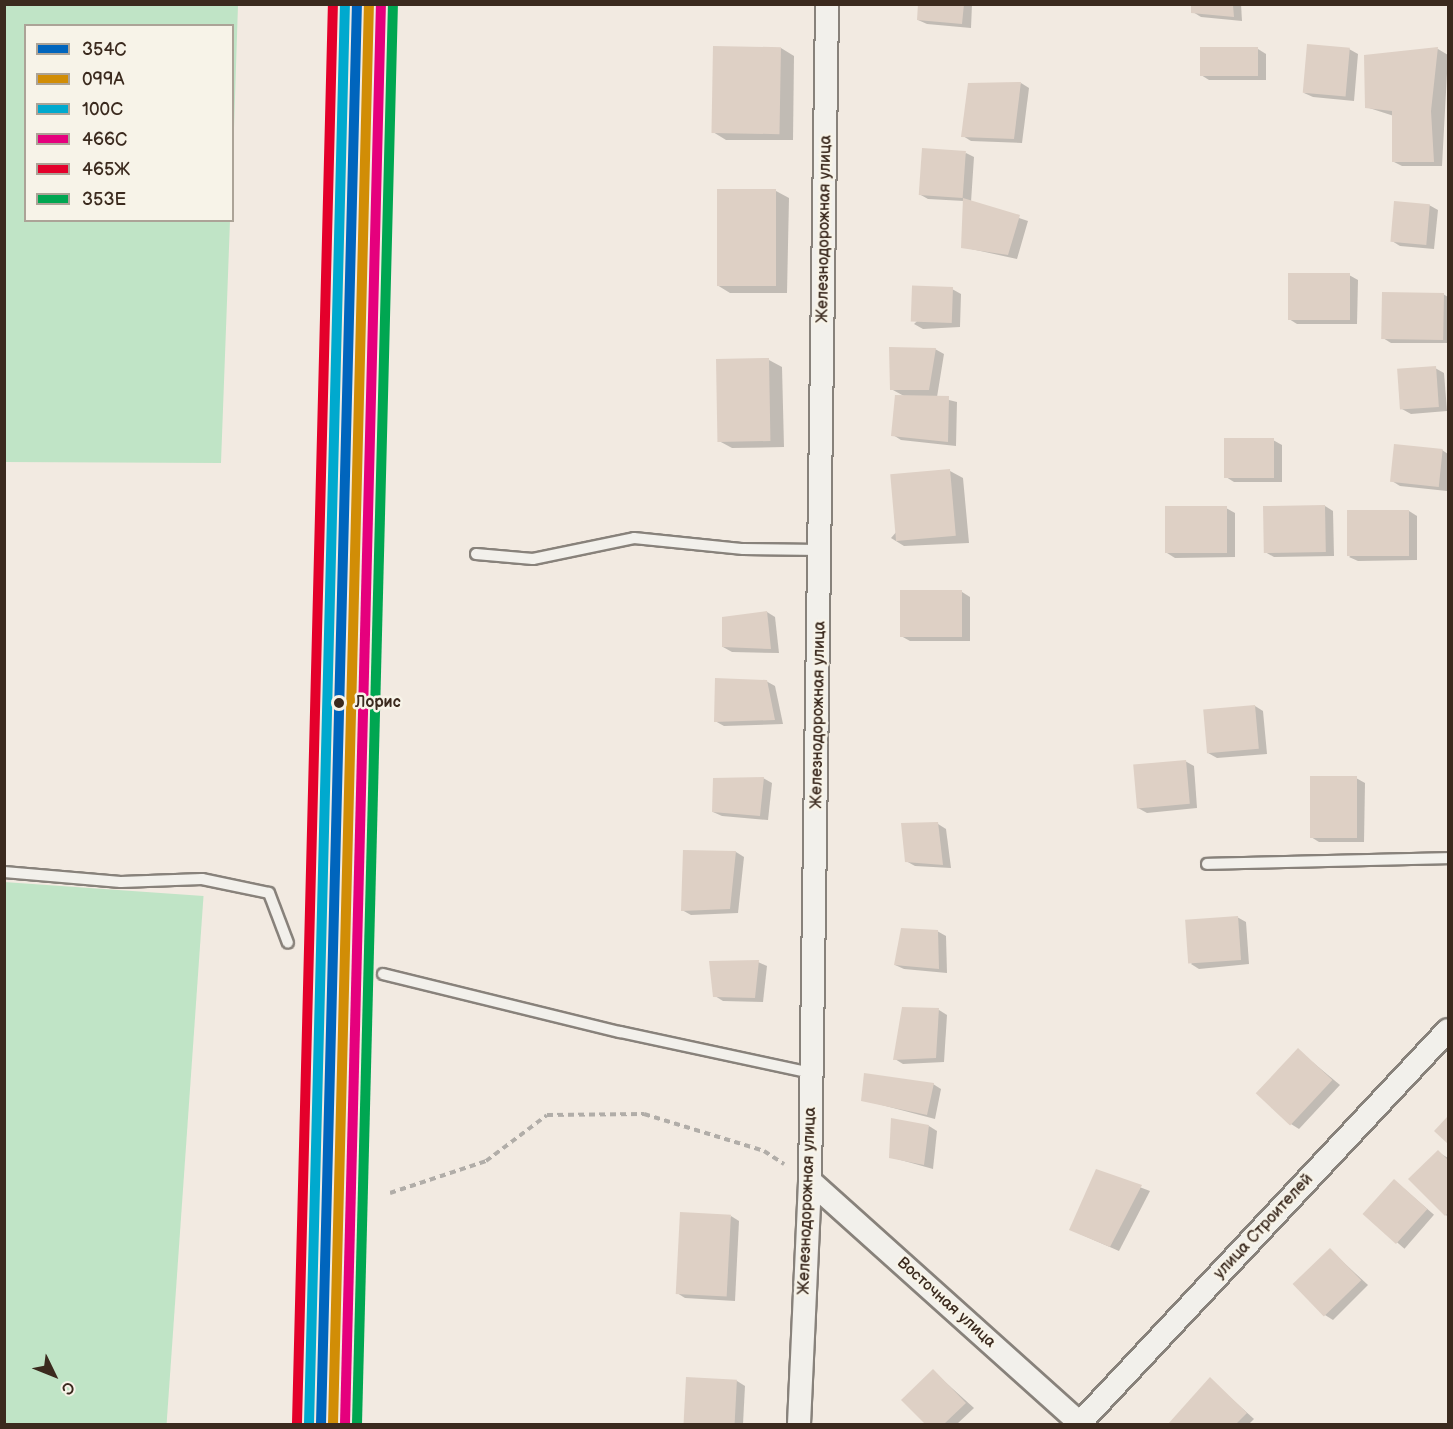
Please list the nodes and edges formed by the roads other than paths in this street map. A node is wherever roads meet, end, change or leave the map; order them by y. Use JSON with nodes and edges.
{"nodes":[{"id":1,"x":827,"y":4,"type":"edge"},
{"id":2,"x":822,"y":550,"type":"junction"},
{"id":3,"x":476,"y":554,"type":"dead end"},
{"id":4,"x":1449,"y":858,"type":"edge"},
{"id":5,"x":1207,"y":864,"type":"dead end"},
{"id":6,"x":4,"y":872,"type":"edge"},
{"id":7,"x":288,"y":943,"type":"dead end"},
{"id":8,"x":383,"y":974,"type":"dead end"},
{"id":9,"x":1449,"y":1030,"type":"edge"},
{"id":10,"x":812,"y":1073,"type":"junction"},
{"id":11,"x":810,"y":1181,"type":"junction"},
{"id":12,"x":1081,"y":1424,"type":"edge"},
{"id":13,"x":799,"y":1425,"type":"edge"}],
"edges":[{"from":1,"to":2,"type":"street","name":"Железнодорожная улица"},
{"from":2,"to":3,"type":"lane"},
{"from":2,"to":10,"type":"street","name":"Железнодорожная улица"},
{"from":4,"to":5,"type":"lane"},
{"from":6,"to":7,"type":"lane"},
{"from":8,"to":10,"type":"lane"},
{"from":9,"to":12,"type":"street","name":"улица Строителей"},
{"from":10,"to":11,"type":"street","name":"Железнодорожная улица"},
{"from":11,"to":12,"type":"street","name":"Восточная улица"},
{"from":11,"to":13,"type":"street","name":"Железнодорожная улица"}]}
